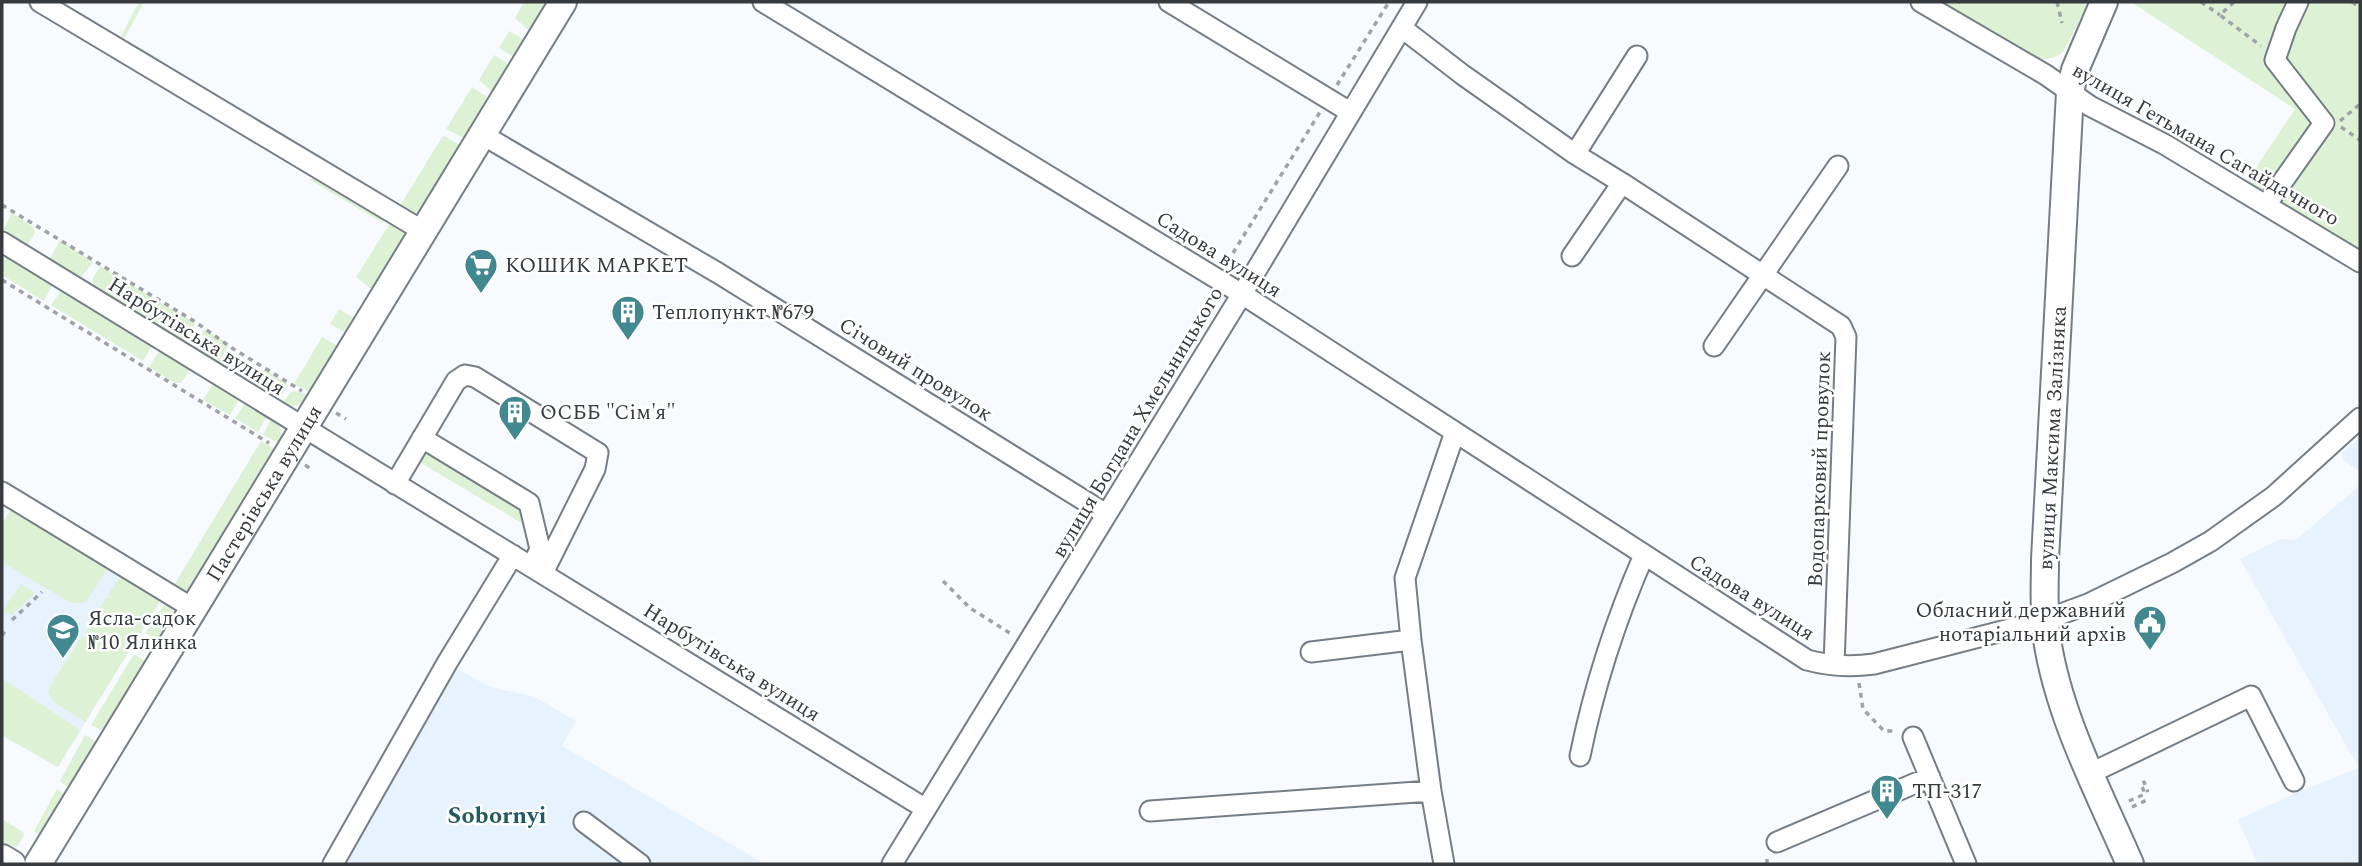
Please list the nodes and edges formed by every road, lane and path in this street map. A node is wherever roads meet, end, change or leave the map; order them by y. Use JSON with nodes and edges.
{"nodes":[{"id":1,"x":40,"y":2,"type":"edge"},
{"id":2,"x":564,"y":2,"type":"edge"},
{"id":3,"x":763,"y":2,"type":"edge"},
{"id":4,"x":1169,"y":2,"type":"edge"},
{"id":5,"x":1389,"y":2,"type":"edge"},
{"id":6,"x":1417,"y":2,"type":"edge"},
{"id":7,"x":1920,"y":2,"type":"edge"},
{"id":8,"x":2057,"y":2,"type":"edge"},
{"id":9,"x":2104,"y":2,"type":"edge"},
{"id":10,"x":2201,"y":2,"type":"edge"},
{"id":11,"x":2234,"y":2,"type":"edge"},
{"id":12,"x":2298,"y":2,"type":"edge"},
{"id":13,"x":2352,"y":2,"type":"edge"},
{"id":14,"x":2360,"y":7,"type":"edge"},
{"id":15,"x":2220,"y":15,"type":"junction"},
{"id":16,"x":2062,"y":23,"type":"dead end"},
{"id":17,"x":1402,"y":28,"type":"junction"},
{"id":18,"x":1637,"y":56,"type":"dead end"},
{"id":19,"x":2275,"y":61,"type":"junction"},
{"id":20,"x":2070,"y":92,"type":"junction"},
{"id":21,"x":1329,"y":99,"type":"junction"},
{"id":22,"x":2360,"y":104,"type":"edge"},
{"id":23,"x":1350,"y":112,"type":"junction"},
{"id":24,"x":2332,"y":122,"type":"junction"},
{"id":25,"x":483,"y":135,"type":"junction"},
{"id":26,"x":2360,"y":140,"type":"edge"},
{"id":27,"x":1575,"y":154,"type":"junction"},
{"id":28,"x":1838,"y":166,"type":"dead end"},
{"id":29,"x":1622,"y":183,"type":"junction"},
{"id":30,"x":2,"y":205,"type":"edge"},
{"id":31,"x":2266,"y":205,"type":"junction"},
{"id":32,"x":424,"y":231,"type":"junction"},
{"id":33,"x":2,"y":242,"type":"edge"},
{"id":34,"x":1233,"y":253,"type":"dead end"},
{"id":35,"x":1572,"y":256,"type":"dead end"},
{"id":36,"x":2360,"y":262,"type":"edge"},
{"id":37,"x":1764,"y":276,"type":"junction"},
{"id":38,"x":2,"y":280,"type":"edge"},
{"id":39,"x":1242,"y":294,"type":"junction"},
{"id":40,"x":1714,"y":346,"type":"dead end"},
{"id":41,"x":310,"y":395,"type":"dead end"},
{"id":42,"x":2360,"y":418,"type":"edge"},
{"id":43,"x":304,"y":428,"type":"junction"},
{"id":44,"x":1455,"y":432,"type":"junction"},
{"id":45,"x":260,"y":438,"type":"dead end"},
{"id":46,"x":422,"y":438,"type":"junction"},
{"id":47,"x":395,"y":484,"type":"junction"},
{"id":48,"x":2,"y":492,"type":"edge"},
{"id":49,"x":1107,"y":514,"type":"junction"},
{"id":50,"x":513,"y":555,"type":"junction"},
{"id":51,"x":1644,"y":555,"type":"junction"},
{"id":52,"x":537,"y":569,"type":"junction"},
{"id":53,"x":943,"y":581,"type":"dead end"},
{"id":54,"x":42,"y":592,"type":"dead end"},
{"id":55,"x":194,"y":609,"type":"junction"},
{"id":56,"x":12,"y":620,"type":"dead end"},
{"id":57,"x":2045,"y":620,"type":"junction"},
{"id":58,"x":6,"y":629,"type":"dead end"},
{"id":59,"x":2,"y":636,"type":"edge"},
{"id":60,"x":1410,"y":640,"type":"junction"},
{"id":61,"x":1028,"y":644,"type":"junction"},
{"id":62,"x":1311,"y":652,"type":"dead end"},
{"id":63,"x":1834,"y":665,"type":"junction"},
{"id":64,"x":1857,"y":666,"type":"junction"},
{"id":65,"x":1913,"y":737,"type":"joint"},
{"id":66,"x":1580,"y":756,"type":"dead end"},
{"id":67,"x":2091,"y":772,"type":"junction"},
{"id":68,"x":1930,"y":777,"type":"junction"},
{"id":69,"x":2294,"y":781,"type":"dead end"},
{"id":70,"x":1431,"y":792,"type":"junction"},
{"id":71,"x":2148,"y":792,"type":"dead end"},
{"id":72,"x":2149,"y":800,"type":"dead end"},
{"id":73,"x":2129,"y":801,"type":"dead end"},
{"id":74,"x":2132,"y":807,"type":"dead end"},
{"id":75,"x":926,"y":809,"type":"junction"},
{"id":76,"x":1150,"y":811,"type":"dead end"},
{"id":77,"x":584,"y":822,"type":"dead end"},
{"id":78,"x":1777,"y":842,"type":"dead end"},
{"id":79,"x":2,"y":858,"type":"edge"},
{"id":80,"x":12,"y":864,"type":"edge"},
{"id":81,"x":38,"y":864,"type":"edge"},
{"id":82,"x":333,"y":864,"type":"edge"},
{"id":83,"x":640,"y":864,"type":"edge"},
{"id":84,"x":892,"y":864,"type":"edge"},
{"id":85,"x":1444,"y":864,"type":"edge"},
{"id":86,"x":1966,"y":864,"type":"edge"},
{"id":87,"x":2130,"y":864,"type":"edge"}],
"edges":[{"from":1,"to":32,"type":"street"},
{"from":2,"to":25,"type":"main road","name":"Пастерівська вулиця"},
{"from":3,"to":39,"type":"street","name":"Садова вулиця"},
{"from":4,"to":21,"type":"street"},
{"from":5,"to":21,"type":"path"},
{"from":6,"to":17,"type":"street","name":"вулиця Богдана Хмельницького"},
{"from":7,"to":20,"type":"street","name":"вулиця Гетьмана Сагайдачного"},
{"from":8,"to":16,"type":"path"},
{"from":9,"to":20,"type":"main road","name":"вулиця Максима Залізняка"},
{"from":10,"to":15,"type":"path"},
{"from":11,"to":15,"type":"path"},
{"from":12,"to":19,"type":"street"},
{"from":13,"to":14,"type":"path"},
{"from":15,"to":19,"type":"path"},
{"from":17,"to":23,"type":"street","name":"вулиця Богдана Хмельницького"},
{"from":17,"to":27,"type":"street","name":"Водопарковий провулок"},
{"from":18,"to":27,"type":"street"},
{"from":19,"to":24,"type":"street"},
{"from":20,"to":31,"type":"street","name":"вулиця Гетьмана Сагайдачного"},
{"from":20,"to":57,"type":"main road","name":"вулиця Максима Залізняка"},
{"from":21,"to":23,"type":"street"},
{"from":21,"to":34,"type":"path"},
{"from":22,"to":24,"type":"path"},
{"from":23,"to":39,"type":"street","name":"вулиця Богдана Хмельницького"},
{"from":24,"to":26,"type":"path"},
{"from":24,"to":31,"type":"street"},
{"from":25,"to":32,"type":"main road","name":"Пастерівська вулиця"},
{"from":25,"to":49,"type":"street","name":"Січовий провулок"},
{"from":27,"to":29,"type":"street","name":"Водопарковий провулок"},
{"from":28,"to":37,"type":"street"},
{"from":29,"to":35,"type":"street"},
{"from":29,"to":37,"type":"street","name":"Водопарковий провулок"},
{"from":30,"to":41,"type":"path"},
{"from":31,"to":36,"type":"street","name":"вулиця Гетьмана Сагайдачного"},
{"from":32,"to":43,"type":"main road","name":"Пастерівська вулиця"},
{"from":33,"to":43,"type":"street","name":"Нарбутівська вулиця"},
{"from":37,"to":40,"type":"street"},
{"from":37,"to":63,"type":"street","name":"Водопарковий провулок"},
{"from":38,"to":45,"type":"path"},
{"from":39,"to":44,"type":"street","name":"Садова вулиця"},
{"from":39,"to":49,"type":"street","name":"вулиця Богдана Хмельницького"},
{"from":42,"to":57,"type":"street","name":"Садова вулиця"},
{"from":43,"to":47,"type":"street","name":"Нарбутівська вулиця"},
{"from":43,"to":55,"type":"main road","name":"Пастерівська вулиця"},
{"from":44,"to":51,"type":"street","name":"Садова вулиця"},
{"from":44,"to":60,"type":"street"},
{"from":46,"to":47,"type":"street"},
{"from":46,"to":52,"type":"street"},
{"from":46,"to":52,"type":"street"},
{"from":47,"to":50,"type":"street","name":"Нарбутівська вулиця"},
{"from":48,"to":55,"type":"street"},
{"from":49,"to":61,"type":"street","name":"вулиця Богдана Хмельницького"},
{"from":50,"to":52,"type":"street","name":"Нарбутівська вулиця"},
{"from":50,"to":82,"type":"street"},
{"from":51,"to":63,"type":"street","name":"Садова вулиця"},
{"from":51,"to":66,"type":"street"},
{"from":52,"to":75,"type":"street","name":"Нарбутівська вулиця"},
{"from":53,"to":61,"type":"path"},
{"from":54,"to":56,"type":"path"},
{"from":55,"to":81,"type":"main road","name":"Пастерівська вулиця"},
{"from":57,"to":64,"type":"street","name":"Садова вулиця"},
{"from":57,"to":67,"type":"main road","name":"вулиця Максима Залізняка"},
{"from":58,"to":59,"type":"path"},
{"from":60,"to":62,"type":"street"},
{"from":60,"to":70,"type":"street"},
{"from":61,"to":75,"type":"street","name":"вулиця Богдана Хмельницького"},
{"from":63,"to":64,"type":"street","name":"Садова вулиця"},
{"from":64,"to":65,"type":"path"},
{"from":65,"to":68,"type":"street"},
{"from":67,"to":69,"type":"street"},
{"from":67,"to":87,"type":"main road","name":"вулиця Максима Залізняка"},
{"from":68,"to":78,"type":"street"},
{"from":68,"to":86,"type":"street"},
{"from":70,"to":76,"type":"street"},
{"from":70,"to":85,"type":"street"},
{"from":71,"to":73,"type":"path"},
{"from":72,"to":74,"type":"path"},
{"from":75,"to":84,"type":"street","name":"вулиця Богдана Хмельницького"},
{"from":77,"to":83,"type":"street"},
{"from":79,"to":80,"type":"main road"}]}
